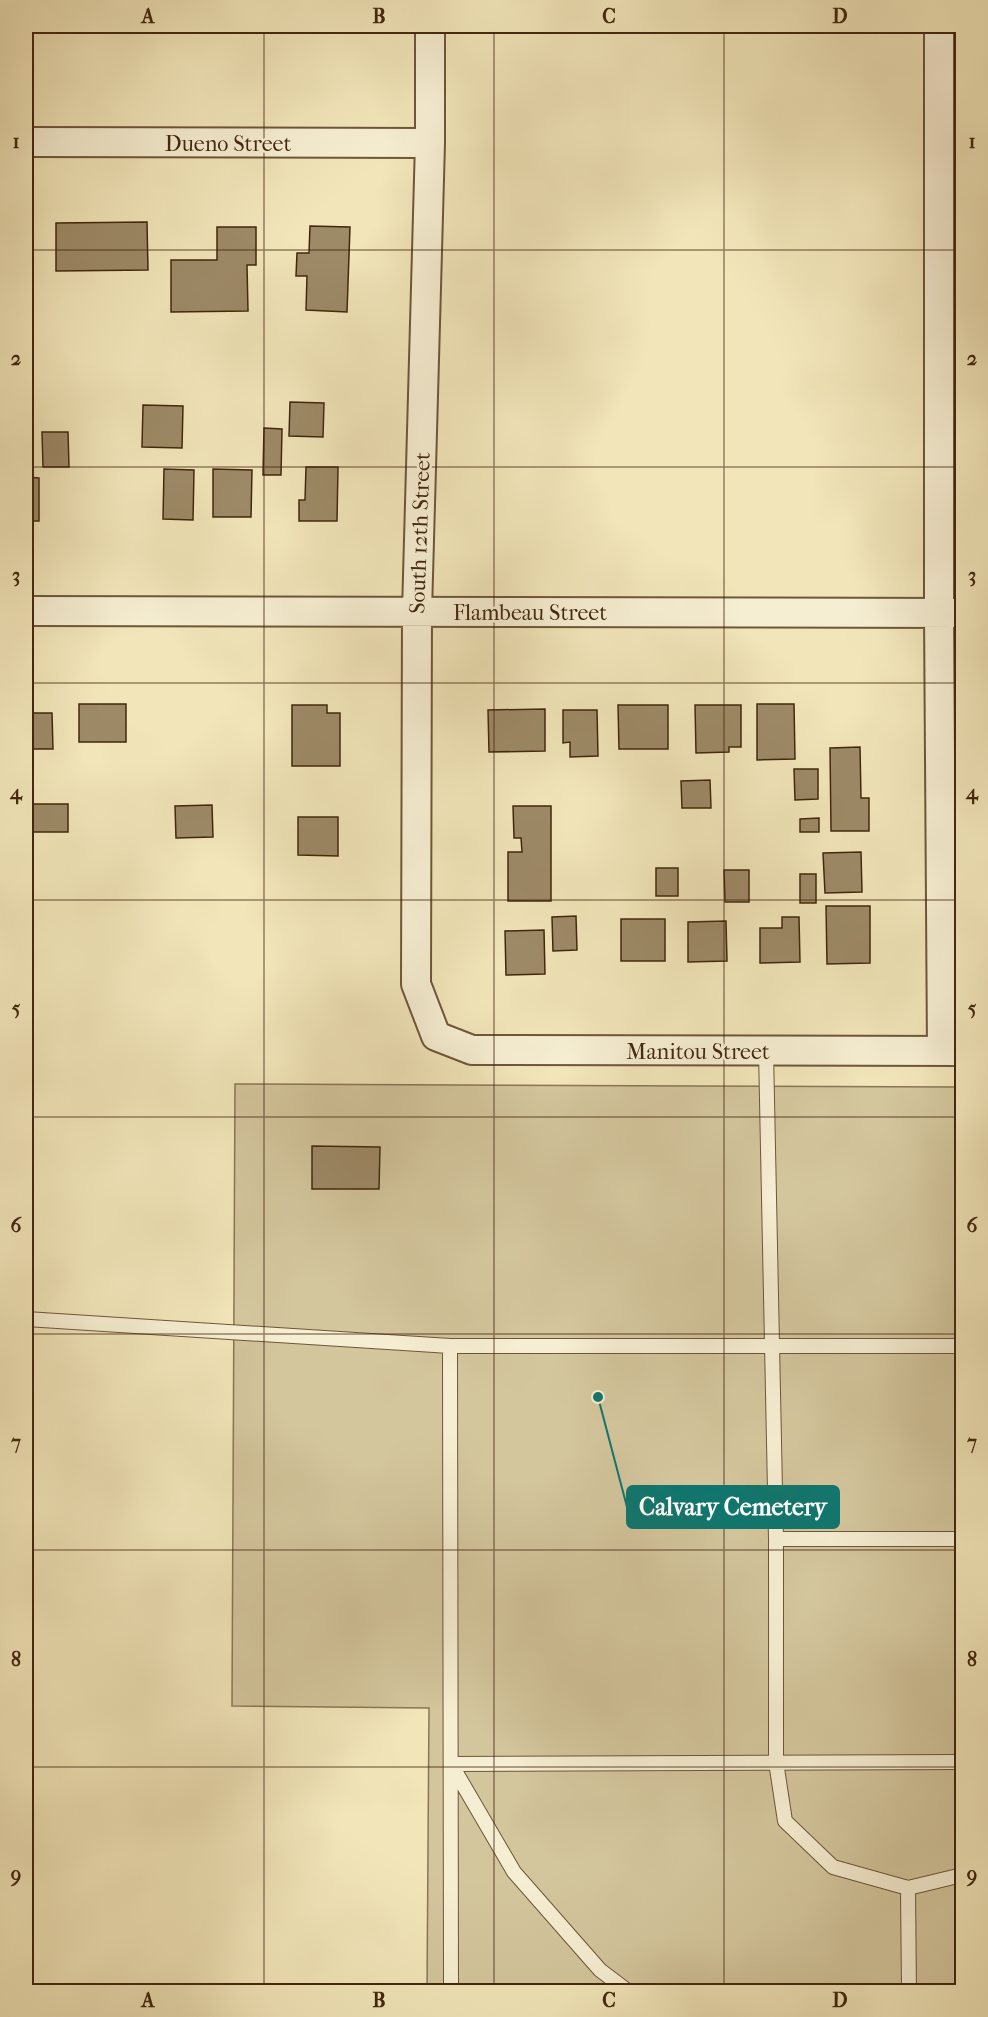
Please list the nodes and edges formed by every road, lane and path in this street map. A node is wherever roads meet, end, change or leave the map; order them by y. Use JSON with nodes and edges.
{"nodes":[{"id":1,"x":430,"y":26,"type":"edge"},
{"id":2,"x":939,"y":26,"type":"edge"},
{"id":3,"x":26,"y":142,"type":"edge"},
{"id":4,"x":430,"y":143,"type":"junction"},
{"id":5,"x":26,"y":611,"type":"edge"},
{"id":6,"x":417,"y":612,"type":"junction"},
{"id":7,"x":951,"y":612,"type":"edge"},
{"id":8,"x":436,"y":1036,"type":"joint"},
{"id":9,"x":766,"y":1051,"type":"junction"},
{"id":10,"x":952,"y":1051,"type":"edge"},
{"id":11,"x":26,"y":1319,"type":"edge"},
{"id":12,"x":450,"y":1346,"type":"junction"},
{"id":13,"x":773,"y":1346,"type":"junction"},
{"id":14,"x":963,"y":1346,"type":"edge"},
{"id":15,"x":776,"y":1539,"type":"junction"},
{"id":16,"x":963,"y":1539,"type":"edge"},
{"id":17,"x":776,"y":1762,"type":"junction"},
{"id":18,"x":963,"y":1762,"type":"edge"},
{"id":19,"x":451,"y":1764,"type":"junction"},
{"id":20,"x":963,"y":1875,"type":"edge"},
{"id":21,"x":908,"y":1888,"type":"junction"},
{"id":22,"x":451,"y":1992,"type":"edge"},
{"id":23,"x":629,"y":1992,"type":"edge"},
{"id":24,"x":909,"y":1992,"type":"edge"}],
"edges":[{"from":1,"to":4,"type":"street","name":"South 12th Street"},
{"from":2,"to":7,"type":"street"},
{"from":3,"to":4,"type":"street","name":"Dueno Street"},
{"from":4,"to":6,"type":"street","name":"South 12th Street"},
{"from":5,"to":6,"type":"street","name":"Flambeau Street"},
{"from":6,"to":7,"type":"street","name":"Flambeau Street"},
{"from":6,"to":8,"type":"street","name":"South 12th Street"},
{"from":7,"to":10,"type":"street"},
{"from":8,"to":9,"type":"street","name":"Manitou Street"},
{"from":9,"to":10,"type":"street","name":"Manitou Street"},
{"from":9,"to":13,"type":"lane"},
{"from":11,"to":12,"type":"lane"},
{"from":12,"to":13,"type":"lane"},
{"from":12,"to":19,"type":"lane"},
{"from":13,"to":14,"type":"lane"},
{"from":13,"to":15,"type":"lane"},
{"from":15,"to":16,"type":"lane"},
{"from":15,"to":17,"type":"lane"},
{"from":17,"to":18,"type":"lane"},
{"from":17,"to":19,"type":"lane"},
{"from":17,"to":21,"type":"lane"},
{"from":19,"to":22,"type":"lane"},
{"from":19,"to":23,"type":"lane"},
{"from":20,"to":21,"type":"lane"},
{"from":21,"to":24,"type":"lane"}]}
